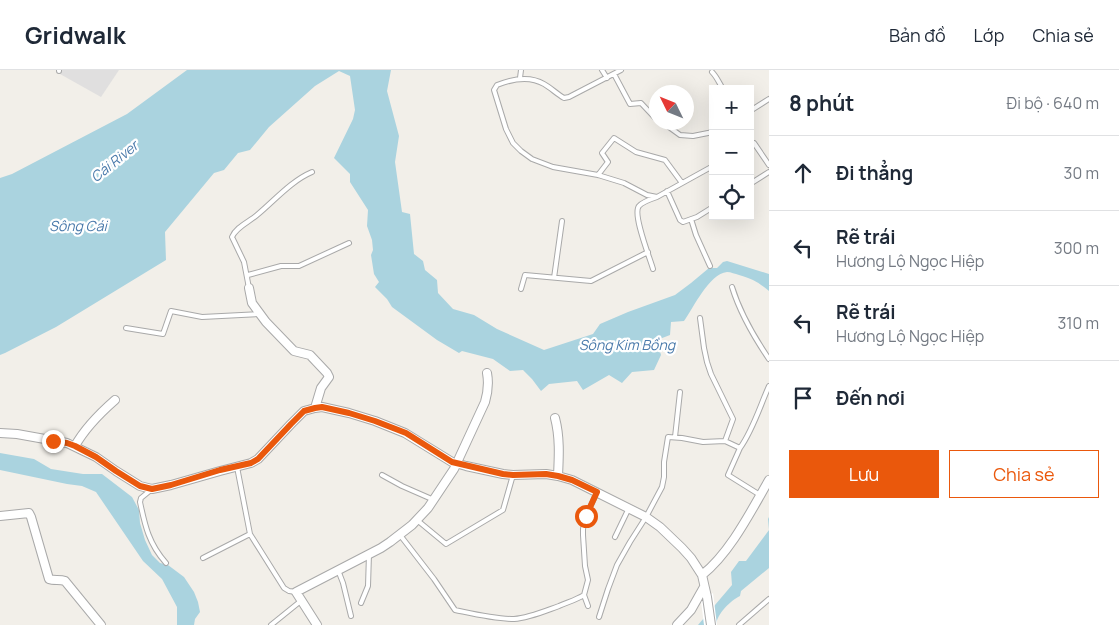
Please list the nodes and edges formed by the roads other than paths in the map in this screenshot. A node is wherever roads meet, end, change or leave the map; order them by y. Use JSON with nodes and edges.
{"nodes":[{"id":1,"x":521,"y":70,"type":"edge"},
{"id":2,"x":602,"y":70,"type":"edge"},
{"id":3,"x":621,"y":70,"type":"edge"},
{"id":4,"x":712,"y":72,"type":"edge"},
{"id":5,"x":614,"y":74,"type":"junction"},
{"id":6,"x":520,"y":78,"type":"junction"},
{"id":7,"x":607,"y":78,"type":"junction"},
{"id":8,"x":720,"y":85,"type":"edge"},
{"id":9,"x":769,"y":99,"type":"edge"},
{"id":10,"x":754,"y":108,"type":"edge"},
{"id":11,"x":649,"y":112,"type":"edge"},
{"id":12,"x":673,"y":130,"type":"edge"},
{"id":13,"x":709,"y":133,"type":"edge"},
{"id":14,"x":754,"y":143,"type":"edge"},
{"id":15,"x":769,"y":165,"type":"edge"},
{"id":16,"x":709,"y":168,"type":"edge"},
{"id":17,"x":312,"y":172,"type":"dead end"},
{"id":18,"x":769,"y":172,"type":"edge"},
{"id":19,"x":598,"y":174,"type":"junction"},
{"id":20,"x":754,"y":181,"type":"edge"},
{"id":21,"x":682,"y":183,"type":"junction"},
{"id":22,"x":667,"y":191,"type":"junction"},
{"id":23,"x":657,"y":197,"type":"junction"},
{"id":24,"x":709,"y":209,"type":"edge"},
{"id":25,"x":691,"y":219,"type":"junction"},
{"id":26,"x":562,"y":221,"type":"dead end"},
{"id":27,"x":349,"y":243,"type":"dead end"},
{"id":28,"x":648,"y":252,"type":"junction"},
{"id":29,"x":710,"y":266,"type":"dead end"},
{"id":30,"x":653,"y":268,"type":"dead end"},
{"id":31,"x":248,"y":275,"type":"junction"},
{"id":32,"x":554,"y":278,"type":"junction"},
{"id":33,"x":732,"y":287,"type":"dead end"},
{"id":34,"x":249,"y":288,"type":"joint"},
{"id":35,"x":521,"y":289,"type":"dead end"},
{"id":36,"x":259,"y":314,"type":"junction"},
{"id":37,"x":700,"y":318,"type":"dead end"},
{"id":38,"x":126,"y":328,"type":"dead end"},
{"id":39,"x":769,"y":359,"type":"edge"},
{"id":40,"x":487,"y":373,"type":"dead end"},
{"id":41,"x":769,"y":386,"type":"edge"},
{"id":42,"x":680,"y":392,"type":"dead end"},
{"id":43,"x":114,"y":400,"type":"dead end"},
{"id":44,"x":763,"y":400,"type":"junction"},
{"id":45,"x":769,"y":402,"type":"edge"},
{"id":46,"x":315,"y":408,"type":"junction"},
{"id":47,"x":555,"y":418,"type":"dead end"},
{"id":48,"x":0,"y":433,"type":"edge"},
{"id":49,"x":675,"y":437,"type":"junction"},
{"id":50,"x":725,"y":441,"type":"junction"},
{"id":51,"x":75,"y":446,"type":"junction"},
{"id":52,"x":740,"y":448,"type":"junction"},
{"id":53,"x":457,"y":463,"type":"junction"},
{"id":54,"x":237,"y":466,"type":"junction"},
{"id":55,"x":382,"y":475,"type":"dead end"},
{"id":56,"x":513,"y":475,"type":"junction"},
{"id":57,"x":558,"y":476,"type":"junction"},
{"id":58,"x":769,"y":480,"type":"edge"},
{"id":59,"x":152,"y":489,"type":"junction"},
{"id":60,"x":597,"y":492,"type":"junction"},
{"id":61,"x":760,"y":495,"type":"junction"},
{"id":62,"x":434,"y":500,"type":"junction"},
{"id":63,"x":629,"y":508,"type":"junction"},
{"id":64,"x":0,"y":516,"type":"edge"},
{"id":65,"x":646,"y":517,"type":"junction"},
{"id":66,"x":417,"y":520,"type":"junction"},
{"id":67,"x":250,"y":534,"type":"junction"},
{"id":68,"x":400,"y":535,"type":"junction"},
{"id":69,"x":615,"y":537,"type":"dead end"},
{"id":70,"x":369,"y":554,"type":"junction"},
{"id":71,"x":203,"y":558,"type":"dead end"},
{"id":72,"x":166,"y":563,"type":"dead end"},
{"id":73,"x":338,"y":570,"type":"junction"},
{"id":74,"x":702,"y":575,"type":"junction"},
{"id":75,"x":704,"y":587,"type":"junction"},
{"id":76,"x":296,"y":592,"type":"junction"},
{"id":77,"x":584,"y":595,"type":"junction"},
{"id":78,"x":769,"y":599,"type":"edge"},
{"id":79,"x":302,"y":600,"type":"junction"},
{"id":80,"x":361,"y":604,"type":"dead end"},
{"id":81,"x":588,"y":606,"type":"dead end"},
{"id":82,"x":351,"y":616,"type":"dead end"},
{"id":83,"x":599,"y":617,"type":"dead end"},
{"id":84,"x":101,"y":625,"type":"edge"},
{"id":85,"x":271,"y":625,"type":"edge"},
{"id":86,"x":317,"y":625,"type":"edge"},
{"id":87,"x":677,"y":625,"type":"edge"},
{"id":88,"x":711,"y":625,"type":"edge"},
{"id":89,"x":740,"y":625,"type":"edge"}],
"edges":[{"from":1,"to":6,"type":"lane"},
{"from":2,"to":7,"type":"lane"},
{"from":3,"to":5,"type":"lane"},
{"from":4,"to":8,"type":"lane"},
{"from":5,"to":7,"type":"lane"},
{"from":5,"to":11,"type":"lane"},
{"from":6,"to":7,"type":"lane"},
{"from":6,"to":19,"type":"lane"},
{"from":9,"to":10,"type":"lane"},
{"from":12,"to":13,"type":"lane"},
{"from":14,"to":15,"type":"lane"},
{"from":16,"to":21,"type":"lane"},
{"from":17,"to":31,"type":"lane"},
{"from":18,"to":20,"type":"lane"},
{"from":19,"to":21,"type":"lane"},
{"from":19,"to":23,"type":"lane"},
{"from":21,"to":22,"type":"lane"},
{"from":22,"to":23,"type":"lane"},
{"from":22,"to":25,"type":"lane"},
{"from":23,"to":28,"type":"lane"},
{"from":24,"to":25,"type":"lane"},
{"from":25,"to":29,"type":"lane"},
{"from":26,"to":32,"type":"lane"},
{"from":27,"to":31,"type":"lane"},
{"from":28,"to":30,"type":"lane"},
{"from":28,"to":32,"type":"lane"},
{"from":31,"to":34,"type":"lane"},
{"from":32,"to":35,"type":"lane"},
{"from":33,"to":39,"type":"lane"},
{"from":34,"to":36,"type":"street"},
{"from":36,"to":38,"type":"lane"},
{"from":36,"to":46,"type":"street"},
{"from":37,"to":50,"type":"lane"},
{"from":40,"to":53,"type":"street"},
{"from":41,"to":44,"type":"lane"},
{"from":42,"to":49,"type":"lane"},
{"from":43,"to":51,"type":"street"},
{"from":44,"to":45,"type":"lane"},
{"from":44,"to":52,"type":"lane"},
{"from":46,"to":53,"type":"street"},
{"from":46,"to":54,"type":"street"},
{"from":47,"to":57,"type":"street"},
{"from":48,"to":51,"type":"street"},
{"from":49,"to":50,"type":"lane"},
{"from":49,"to":65,"type":"lane"},
{"from":50,"to":52,"type":"lane"},
{"from":51,"to":59,"type":"street"},
{"from":52,"to":61,"type":"lane"},
{"from":53,"to":56,"type":"street"},
{"from":53,"to":62,"type":"street"},
{"from":54,"to":59,"type":"street"},
{"from":54,"to":67,"type":"lane"},
{"from":55,"to":62,"type":"lane"},
{"from":56,"to":57,"type":"street"},
{"from":56,"to":66,"type":"lane"},
{"from":57,"to":60,"type":"street"},
{"from":58,"to":61,"type":"street"},
{"from":59,"to":72,"type":"lane"},
{"from":60,"to":63,"type":"street"},
{"from":60,"to":77,"type":"lane"},
{"from":61,"to":74,"type":"street"},
{"from":62,"to":66,"type":"street"},
{"from":63,"to":65,"type":"street"},
{"from":63,"to":69,"type":"lane"},
{"from":64,"to":84,"type":"street"},
{"from":65,"to":74,"type":"street"},
{"from":65,"to":83,"type":"lane"},
{"from":66,"to":68,"type":"street"},
{"from":67,"to":71,"type":"lane"},
{"from":67,"to":76,"type":"lane"},
{"from":68,"to":70,"type":"street"},
{"from":68,"to":77,"type":"lane"},
{"from":70,"to":73,"type":"street"},
{"from":70,"to":80,"type":"lane"},
{"from":73,"to":76,"type":"street"},
{"from":73,"to":82,"type":"lane"},
{"from":74,"to":75,"type":"street"},
{"from":75,"to":87,"type":"street"},
{"from":75,"to":88,"type":"street"},
{"from":76,"to":79,"type":"street"},
{"from":77,"to":81,"type":"lane"},
{"from":78,"to":89,"type":"lane"},
{"from":79,"to":85,"type":"lane"},
{"from":79,"to":86,"type":"street"}]}
